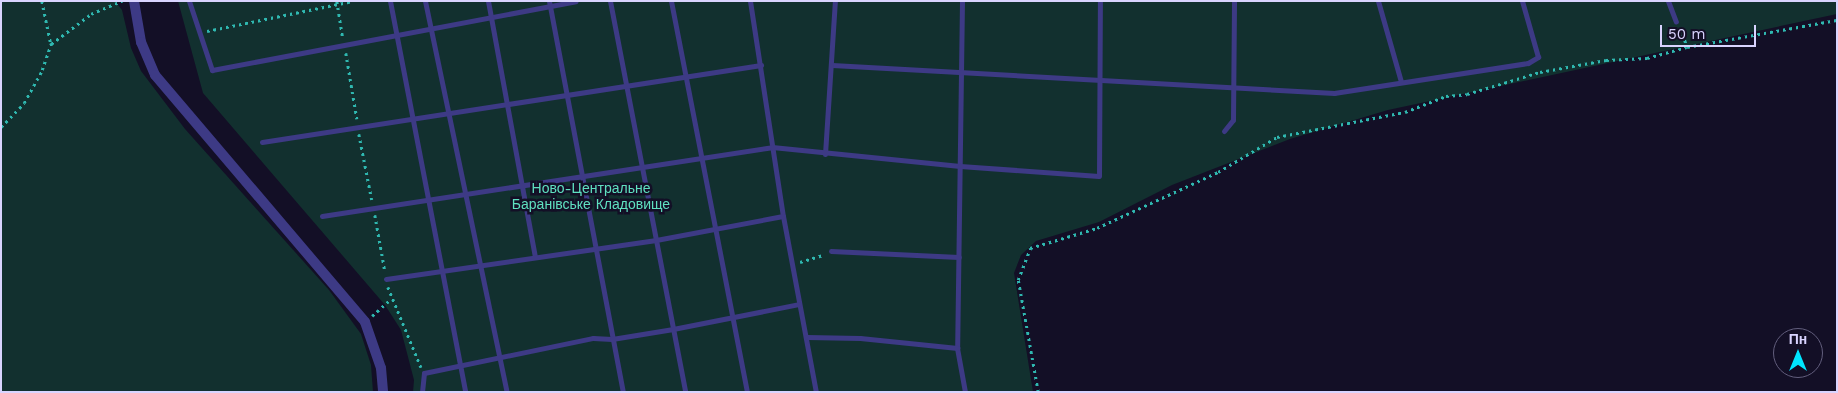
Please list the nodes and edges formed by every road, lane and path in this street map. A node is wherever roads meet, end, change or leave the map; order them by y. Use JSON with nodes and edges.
{"nodes":[{"id":1,"x":42,"y":1,"type":"edge"},
{"id":2,"x":122,"y":1,"type":"edge"},
{"id":3,"x":134,"y":1,"type":"edge"},
{"id":4,"x":189,"y":1,"type":"edge"},
{"id":5,"x":353,"y":1,"type":"edge"},
{"id":6,"x":390,"y":1,"type":"edge"},
{"id":7,"x":425,"y":1,"type":"edge"},
{"id":8,"x":488,"y":1,"type":"edge"},
{"id":9,"x":576,"y":1,"type":"edge"},
{"id":10,"x":610,"y":1,"type":"edge"},
{"id":11,"x":671,"y":1,"type":"edge"},
{"id":12,"x":750,"y":1,"type":"edge"},
{"id":13,"x":834,"y":1,"type":"edge"},
{"id":14,"x":962,"y":1,"type":"edge"},
{"id":15,"x":1100,"y":1,"type":"edge"},
{"id":16,"x":1234,"y":1,"type":"edge"},
{"id":17,"x":1378,"y":1,"type":"edge"},
{"id":18,"x":1522,"y":1,"type":"edge"},
{"id":19,"x":1668,"y":1,"type":"edge"},
{"id":20,"x":337,"y":3,"type":"edge"},
{"id":21,"x":549,"y":4,"type":"edge"},
{"id":22,"x":491,"y":18,"type":"junction"},
{"id":23,"x":1837,"y":20,"type":"edge"},
{"id":24,"x":1676,"y":22,"type":"joint"},
{"id":25,"x":431,"y":29,"type":"junction"},
{"id":26,"x":199,"y":32,"type":"junction"},
{"id":27,"x":397,"y":35,"type":"junction"},
{"id":28,"x":51,"y":44,"type":"junction"},
{"id":29,"x":344,"y":45,"type":"junction"},
{"id":30,"x":1687,"y":47,"type":"junction"},
{"id":31,"x":760,"y":65,"type":"junction"},
{"id":32,"x":832,"y":65,"type":"junction"},
{"id":33,"x":962,"y":72,"type":"junction"},
{"id":34,"x":687,"y":76,"type":"junction"},
{"id":35,"x":1099,"y":79,"type":"junction"},
{"id":36,"x":1401,"y":82,"type":"junction"},
{"id":37,"x":627,"y":88,"type":"junction"},
{"id":38,"x":1235,"y":88,"type":"junction"},
{"id":39,"x":567,"y":94,"type":"junction"},
{"id":40,"x":506,"y":103,"type":"junction"},
{"id":41,"x":448,"y":113,"type":"junction"},
{"id":42,"x":412,"y":117,"type":"junction"},
{"id":43,"x":1,"y":127,"type":"edge"},
{"id":44,"x":358,"y":127,"type":"junction"},
{"id":45,"x":1224,"y":131,"type":"dead end"},
{"id":46,"x":262,"y":142,"type":"dead end"},
{"id":47,"x":772,"y":147,"type":"junction"},
{"id":48,"x":825,"y":154,"type":"junction"},
{"id":49,"x":701,"y":156,"type":"junction"},
{"id":50,"x":642,"y":166,"type":"junction"},
{"id":51,"x":960,"y":166,"type":"junction"},
{"id":52,"x":581,"y":175,"type":"junction"},
{"id":53,"x":520,"y":184,"type":"junction"},
{"id":54,"x":465,"y":193,"type":"junction"},
{"id":55,"x":428,"y":199,"type":"junction"},
{"id":56,"x":374,"y":208,"type":"junction"},
{"id":57,"x":322,"y":216,"type":"dead end"},
{"id":58,"x":783,"y":216,"type":"junction"},
{"id":59,"x":714,"y":230,"type":"junction"},
{"id":60,"x":656,"y":240,"type":"junction"},
{"id":61,"x":596,"y":248,"type":"junction"},
{"id":62,"x":831,"y":251,"type":"joint"},
{"id":63,"x":535,"y":256,"type":"junction"},
{"id":64,"x":958,"y":257,"type":"junction"},
{"id":65,"x":791,"y":264,"type":"junction"},
{"id":66,"x":480,"y":265,"type":"junction"},
{"id":67,"x":442,"y":270,"type":"junction"},
{"id":68,"x":386,"y":279,"type":"junction"},
{"id":69,"x":391,"y":300,"type":"junction"},
{"id":70,"x":799,"y":304,"type":"junction"},
{"id":71,"x":731,"y":316,"type":"junction"},
{"id":72,"x":365,"y":322,"type":"junction"},
{"id":73,"x":672,"y":329,"type":"junction"},
{"id":74,"x":807,"y":337,"type":"junction"},
{"id":75,"x":612,"y":339,"type":"junction"},
{"id":76,"x":957,"y":348,"type":"junction"},
{"id":77,"x":499,"y":358,"type":"junction"},
{"id":78,"x":460,"y":364,"type":"junction"},
{"id":79,"x":424,"y":373,"type":"junction"},
{"id":80,"x":383,"y":392,"type":"edge"},
{"id":81,"x":422,"y":392,"type":"edge"},
{"id":82,"x":466,"y":392,"type":"edge"},
{"id":83,"x":507,"y":392,"type":"edge"},
{"id":84,"x":623,"y":392,"type":"edge"},
{"id":85,"x":685,"y":392,"type":"edge"},
{"id":86,"x":747,"y":392,"type":"edge"},
{"id":87,"x":816,"y":392,"type":"edge"},
{"id":88,"x":965,"y":392,"type":"edge"},
{"id":89,"x":1038,"y":392,"type":"edge"}],
"edges":[{"from":1,"to":28,"type":"path"},
{"from":2,"to":28,"type":"path"},
{"from":3,"to":72,"type":"street"},
{"from":4,"to":26,"type":"lane"},
{"from":5,"to":20,"type":"path"},
{"from":6,"to":27,"type":"lane"},
{"from":7,"to":25,"type":"lane"},
{"from":8,"to":22,"type":"lane"},
{"from":9,"to":21,"type":"lane"},
{"from":10,"to":37,"type":"lane"},
{"from":11,"to":34,"type":"lane"},
{"from":12,"to":31,"type":"lane"},
{"from":13,"to":32,"type":"lane"},
{"from":14,"to":33,"type":"lane"},
{"from":15,"to":35,"type":"lane"},
{"from":16,"to":38,"type":"lane"},
{"from":17,"to":36,"type":"lane"},
{"from":18,"to":36,"type":"lane"},
{"from":19,"to":24,"type":"lane"},
{"from":20,"to":26,"type":"path"},
{"from":20,"to":29,"type":"path"},
{"from":21,"to":22,"type":"lane"},
{"from":21,"to":39,"type":"lane"},
{"from":22,"to":25,"type":"lane"},
{"from":22,"to":40,"type":"lane"},
{"from":23,"to":30,"type":"path"},
{"from":24,"to":30,"type":"path"},
{"from":25,"to":27,"type":"lane"},
{"from":25,"to":41,"type":"lane"},
{"from":26,"to":29,"type":"lane"},
{"from":27,"to":29,"type":"lane"},
{"from":27,"to":42,"type":"lane"},
{"from":28,"to":43,"type":"path"},
{"from":29,"to":44,"type":"path"},
{"from":30,"to":89,"type":"path"},
{"from":31,"to":34,"type":"lane"},
{"from":31,"to":47,"type":"lane"},
{"from":32,"to":33,"type":"lane"},
{"from":32,"to":48,"type":"lane"},
{"from":33,"to":35,"type":"lane"},
{"from":33,"to":51,"type":"lane"},
{"from":34,"to":37,"type":"lane"},
{"from":34,"to":49,"type":"lane"},
{"from":35,"to":38,"type":"lane"},
{"from":35,"to":51,"type":"lane"},
{"from":36,"to":38,"type":"lane"},
{"from":37,"to":39,"type":"lane"},
{"from":37,"to":50,"type":"lane"},
{"from":38,"to":45,"type":"lane"},
{"from":39,"to":40,"type":"lane"},
{"from":39,"to":52,"type":"lane"},
{"from":40,"to":41,"type":"lane"},
{"from":40,"to":53,"type":"lane"},
{"from":41,"to":42,"type":"lane"},
{"from":41,"to":54,"type":"lane"},
{"from":42,"to":44,"type":"lane"},
{"from":42,"to":55,"type":"lane"},
{"from":44,"to":46,"type":"lane"},
{"from":44,"to":56,"type":"path"},
{"from":47,"to":48,"type":"lane"},
{"from":47,"to":49,"type":"lane"},
{"from":47,"to":58,"type":"lane"},
{"from":48,"to":51,"type":"lane"},
{"from":49,"to":50,"type":"lane"},
{"from":49,"to":59,"type":"lane"},
{"from":50,"to":52,"type":"lane"},
{"from":50,"to":60,"type":"lane"},
{"from":51,"to":64,"type":"lane"},
{"from":52,"to":53,"type":"lane"},
{"from":52,"to":61,"type":"lane"},
{"from":53,"to":54,"type":"lane"},
{"from":53,"to":63,"type":"lane"},
{"from":54,"to":55,"type":"lane"},
{"from":54,"to":66,"type":"lane"},
{"from":55,"to":56,"type":"lane"},
{"from":55,"to":67,"type":"lane"},
{"from":56,"to":57,"type":"lane"},
{"from":56,"to":68,"type":"path"},
{"from":58,"to":59,"type":"lane"},
{"from":58,"to":65,"type":"lane"},
{"from":59,"to":60,"type":"lane"},
{"from":59,"to":71,"type":"lane"},
{"from":60,"to":61,"type":"lane"},
{"from":60,"to":73,"type":"lane"},
{"from":61,"to":63,"type":"lane"},
{"from":61,"to":75,"type":"lane"},
{"from":62,"to":64,"type":"lane"},
{"from":62,"to":65,"type":"path"},
{"from":63,"to":66,"type":"lane"},
{"from":64,"to":76,"type":"lane"},
{"from":65,"to":70,"type":"lane"},
{"from":66,"to":67,"type":"lane"},
{"from":66,"to":77,"type":"lane"},
{"from":67,"to":68,"type":"lane"},
{"from":67,"to":78,"type":"lane"},
{"from":68,"to":69,"type":"path"},
{"from":69,"to":72,"type":"path"},
{"from":69,"to":79,"type":"path"},
{"from":70,"to":71,"type":"lane"},
{"from":70,"to":74,"type":"lane"},
{"from":71,"to":73,"type":"lane"},
{"from":71,"to":86,"type":"lane"},
{"from":72,"to":80,"type":"street"},
{"from":73,"to":75,"type":"lane"},
{"from":73,"to":85,"type":"lane"},
{"from":74,"to":76,"type":"lane"},
{"from":74,"to":87,"type":"lane"},
{"from":75,"to":77,"type":"lane"},
{"from":75,"to":84,"type":"lane"},
{"from":76,"to":88,"type":"lane"},
{"from":77,"to":78,"type":"lane"},
{"from":77,"to":83,"type":"lane"},
{"from":78,"to":79,"type":"lane"},
{"from":78,"to":82,"type":"lane"},
{"from":79,"to":81,"type":"lane"}]}
